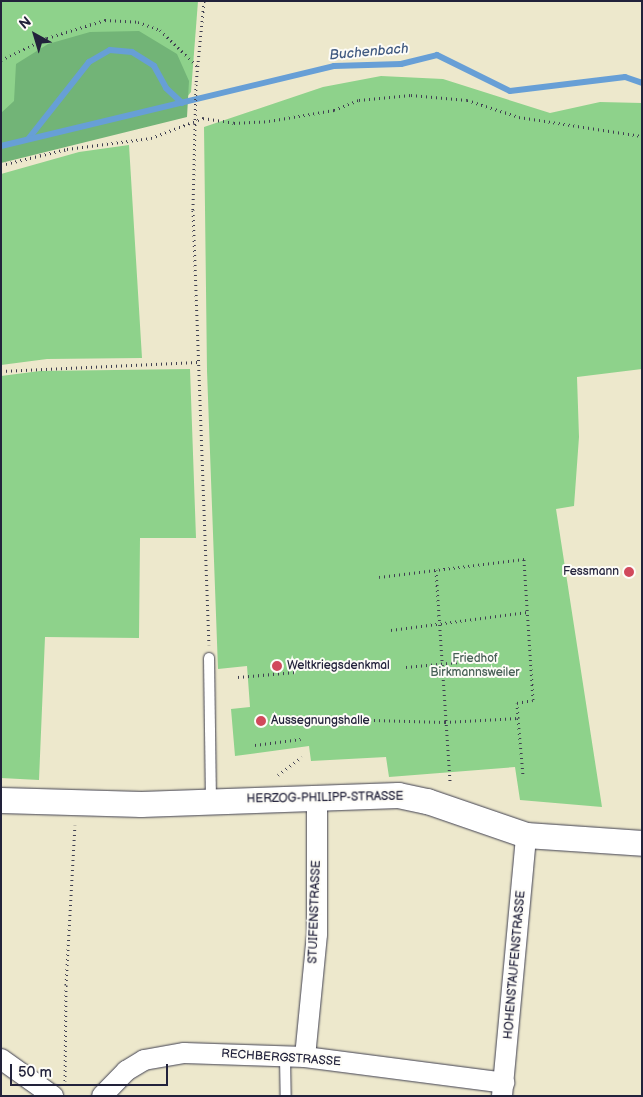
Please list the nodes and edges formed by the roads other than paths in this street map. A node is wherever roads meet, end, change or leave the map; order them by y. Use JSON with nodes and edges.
{"nodes":[{"id":1,"x":209,"y":658,"type":"road end"},
{"id":2,"x":317,"y":797,"type":"junction"},
{"id":3,"x":1,"y":800,"type":"edge"},
{"id":4,"x":211,"y":801,"type":"junction"},
{"id":5,"x":526,"y":835,"type":"junction"},
{"id":6,"x":642,"y":843,"type":"edge"},
{"id":7,"x":295,"y":1057,"type":"junction"},
{"id":8,"x":1,"y":1059,"type":"edge"},
{"id":9,"x":503,"y":1089,"type":"edge"},
{"id":10,"x":59,"y":1091,"type":"edge"},
{"id":11,"x":102,"y":1096,"type":"edge"},
{"id":12,"x":286,"y":1096,"type":"edge"}],
"edges":[{"from":1,"to":4,"type":"lane"},
{"from":2,"to":4,"type":"street","name":"HERZOG-PHILIPP-STRASSE"},
{"from":2,"to":5,"type":"street","name":"HERZOG-PHILIPP-STRASSE"},
{"from":2,"to":7,"type":"street","name":"STUIFENSTRASSE"},
{"from":3,"to":4,"type":"street","name":"HERZOG-PHILIPP-STRASSE"},
{"from":5,"to":6,"type":"street","name":"HERZOG-PHILIPP-STRASSE"},
{"from":5,"to":9,"type":"street","name":"HOHENSTAUFENSTRASSE"},
{"from":7,"to":9,"type":"street","name":"RECHBERGSTRASSE"},
{"from":7,"to":11,"type":"street","name":"RECHBERGSTRASSE"},
{"from":7,"to":12,"type":"lane","name":"STUIFENSTRASSE"},
{"from":8,"to":10,"type":"street"}]}
